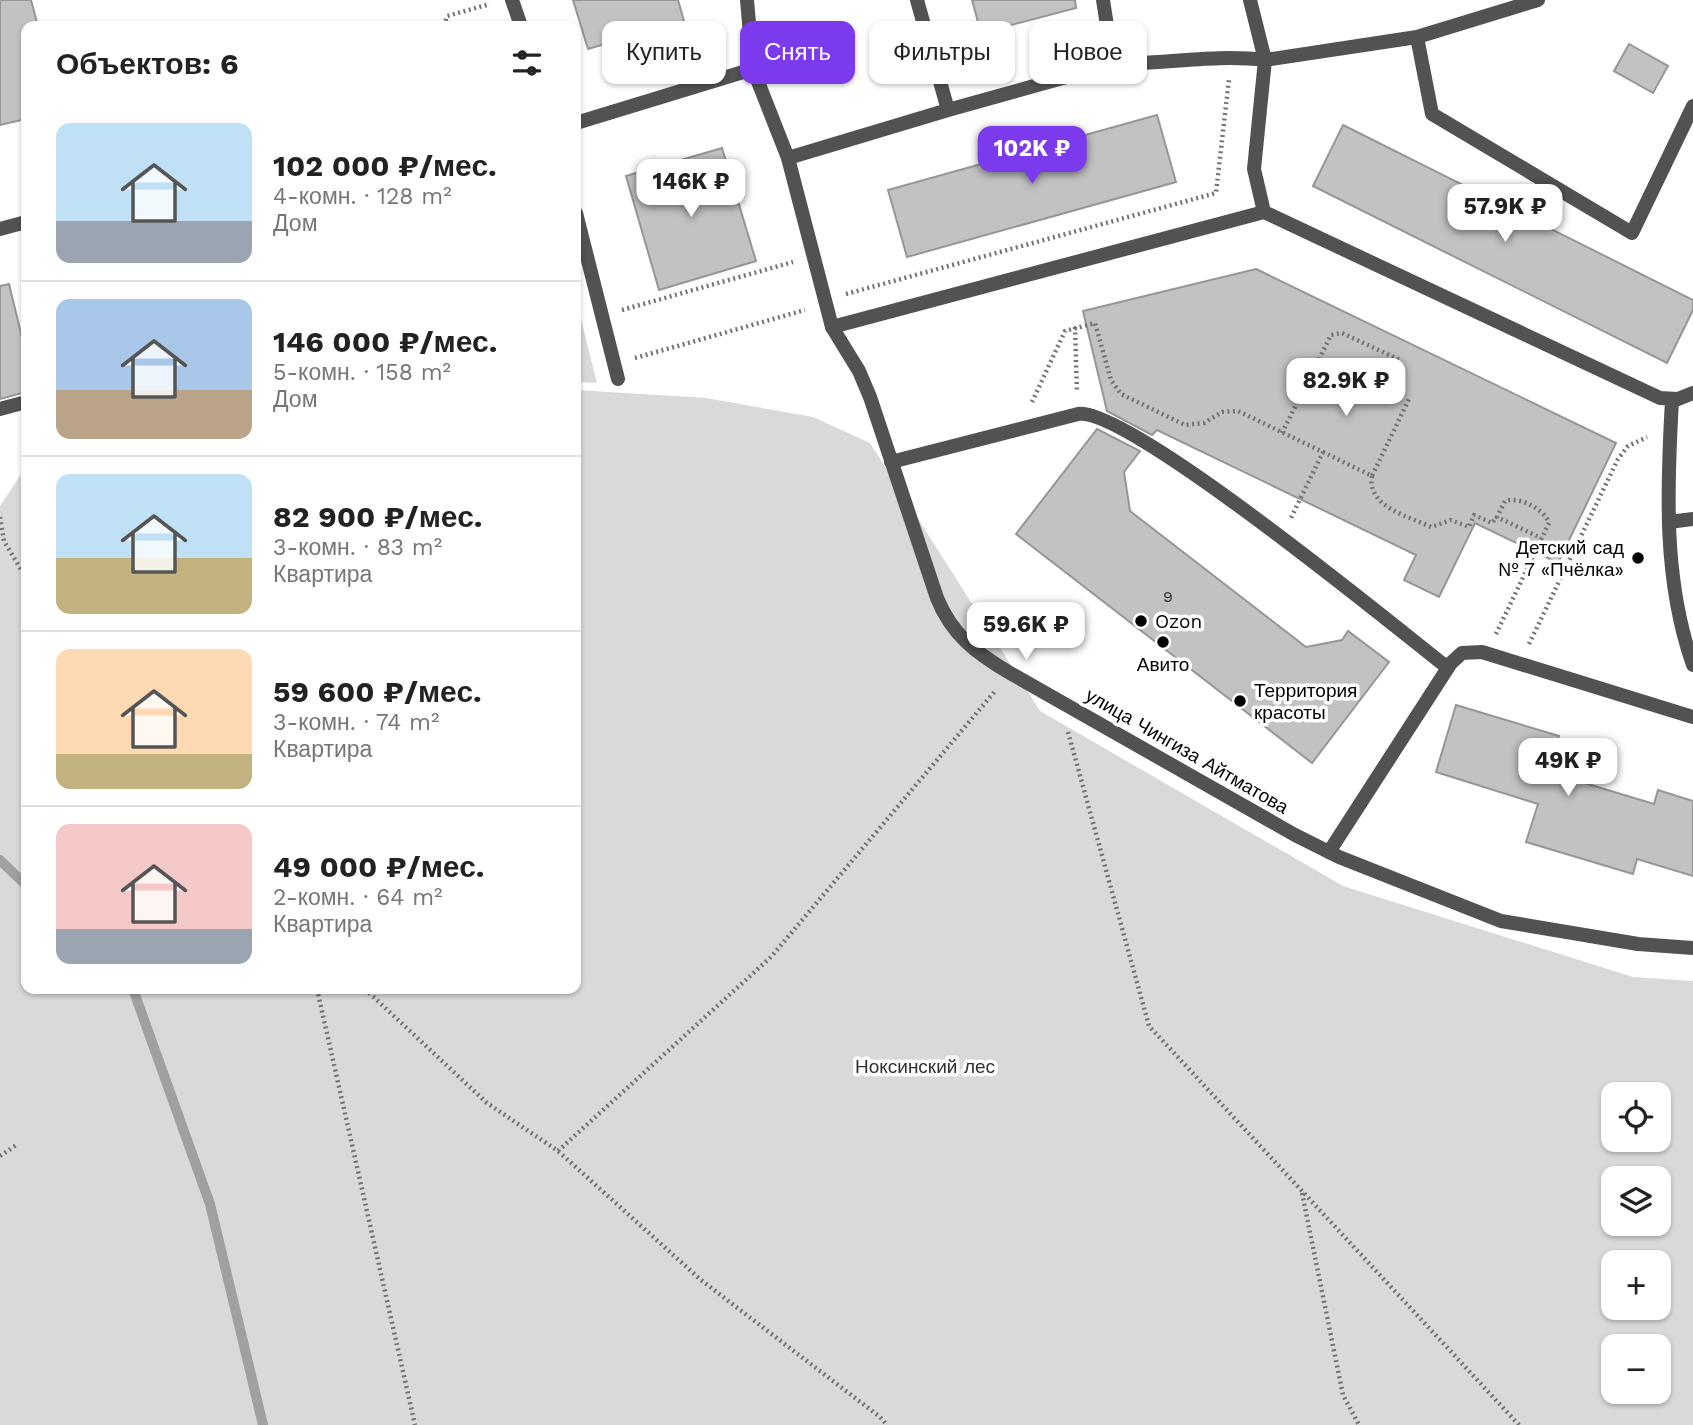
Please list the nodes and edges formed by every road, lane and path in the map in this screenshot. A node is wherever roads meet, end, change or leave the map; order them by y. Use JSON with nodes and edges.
{"nodes":[{"id":1,"x":512,"y":0,"type":"edge"},
{"id":2,"x":747,"y":0,"type":"edge"},
{"id":3,"x":917,"y":0,"type":"edge"},
{"id":4,"x":1102,"y":0,"type":"edge"},
{"id":5,"x":1250,"y":0,"type":"edge"},
{"id":6,"x":1538,"y":0,"type":"edge"},
{"id":7,"x":494,"y":3,"type":"dead end"},
{"id":8,"x":446,"y":21,"type":"edge"},
{"id":9,"x":519,"y":21,"type":"edge"},
{"id":10,"x":749,"y":21,"type":"edge"},
{"id":11,"x":1106,"y":21,"type":"edge"},
{"id":12,"x":1417,"y":37,"type":"junction"},
{"id":13,"x":1231,"y":57,"type":"junction"},
{"id":14,"x":1265,"y":60,"type":"junction"},
{"id":15,"x":1147,"y":64,"type":"edge"},
{"id":16,"x":740,"y":73,"type":"edge"},
{"id":17,"x":759,"y":84,"type":"edge"},
{"id":18,"x":1041,"y":84,"type":"edge"},
{"id":19,"x":1693,"y":106,"type":"edge"},
{"id":20,"x":948,"y":110,"type":"junction"},
{"id":21,"x":581,"y":121,"type":"edge"},
{"id":22,"x":788,"y":158,"type":"junction"},
{"id":23,"x":1264,"y":212,"type":"junction"},
{"id":24,"x":21,"y":223,"type":"edge"},
{"id":25,"x":0,"y":229,"type":"edge"},
{"id":26,"x":581,"y":233,"type":"edge"},
{"id":27,"x":814,"y":257,"type":"junction"},
{"id":28,"x":826,"y":304,"type":"junction"},
{"id":29,"x":602,"y":316,"type":"junction"},
{"id":30,"x":832,"y":327,"type":"junction"},
{"id":31,"x":1075,"y":327,"type":"junction"},
{"id":32,"x":1402,"y":361,"type":"dead end"},
{"id":33,"x":614,"y":363,"type":"junction"},
{"id":34,"x":618,"y":379,"type":"dead end"},
{"id":35,"x":1693,"y":393,"type":"edge"},
{"id":36,"x":1409,"y":399,"type":"dead end"},
{"id":37,"x":1672,"y":400,"type":"junction"},
{"id":38,"x":21,"y":403,"type":"edge"},
{"id":39,"x":0,"y":409,"type":"edge"},
{"id":40,"x":1078,"y":414,"type":"junction"},
{"id":41,"x":1670,"y":426,"type":"junction"},
{"id":42,"x":1021,"y":429,"type":"junction"},
{"id":43,"x":1283,"y":433,"type":"junction"},
{"id":44,"x":1323,"y":452,"type":"junction"},
{"id":45,"x":891,"y":462,"type":"junction"},
{"id":46,"x":1372,"y":475,"type":"junction"},
{"id":47,"x":1300,"y":499,"type":"dead end"},
{"id":48,"x":0,"y":517,"type":"edge"},
{"id":49,"x":1497,"y":517,"type":"junction"},
{"id":50,"x":1693,"y":519,"type":"edge"},
{"id":51,"x":1669,"y":522,"type":"junction"},
{"id":52,"x":1541,"y":538,"type":"junction"},
{"id":53,"x":2,"y":540,"type":"edge"},
{"id":54,"x":21,"y":570,"type":"edge"},
{"id":55,"x":1486,"y":653,"type":"junction"},
{"id":56,"x":1520,"y":663,"type":"junction"},
{"id":57,"x":1693,"y":665,"type":"edge"},
{"id":58,"x":1448,"y":668,"type":"junction"},
{"id":59,"x":1010,"y":673,"type":"junction"},
{"id":60,"x":1060,"y":701,"type":"junction"},
{"id":61,"x":1693,"y":717,"type":"edge"},
{"id":62,"x":1329,"y":852,"type":"junction"},
{"id":63,"x":1693,"y":948,"type":"edge"},
{"id":64,"x":318,"y":994,"type":"edge"},
{"id":65,"x":370,"y":994,"type":"edge"},
{"id":66,"x":18,"y":1144,"type":"dead end"},
{"id":67,"x":558,"y":1151,"type":"junction"},
{"id":68,"x":0,"y":1157,"type":"edge"},
{"id":69,"x":1301,"y":1191,"type":"junction"},
{"id":70,"x":415,"y":1425,"type":"edge"},
{"id":71,"x":887,"y":1425,"type":"edge"},
{"id":72,"x":1359,"y":1425,"type":"edge"},
{"id":73,"x":1519,"y":1425,"type":"edge"}],
"edges":[{"from":1,"to":9,"type":"street"},
{"from":2,"to":10,"type":"street","name":"улица Чингиза Айтматова"},
{"from":3,"to":20,"type":"street"},
{"from":4,"to":11,"type":"street"},
{"from":5,"to":14,"type":"street"},
{"from":6,"to":12,"type":"street"},
{"from":7,"to":8,"type":"path"},
{"from":12,"to":14,"type":"street"},
{"from":12,"to":19,"type":"street"},
{"from":13,"to":14,"type":"street"},
{"from":13,"to":15,"type":"street"},
{"from":13,"to":28,"type":"path"},
{"from":14,"to":23,"type":"street"},
{"from":16,"to":21,"type":"street"},
{"from":17,"to":22,"type":"street","name":"улица Чингиза Айтматова"},
{"from":18,"to":20,"type":"street"},
{"from":20,"to":22,"type":"street"},
{"from":22,"to":27,"type":"street","name":"улица Чингиза Айтматова"},
{"from":23,"to":30,"type":"street"},
{"from":23,"to":37,"type":"street"},
{"from":24,"to":25,"type":"street"},
{"from":26,"to":29,"type":"street"},
{"from":27,"to":28,"type":"street","name":"улица Чингиза Айтматова"},
{"from":27,"to":29,"type":"path"},
{"from":28,"to":30,"type":"street","name":"улица Чингиза Айтматова"},
{"from":28,"to":33,"type":"path"},
{"from":29,"to":33,"type":"street"},
{"from":30,"to":45,"type":"street","name":"улица Чингиза Айтматова"},
{"from":31,"to":40,"type":"path"},
{"from":31,"to":42,"type":"path"},
{"from":31,"to":43,"type":"path"},
{"from":32,"to":43,"type":"path"},
{"from":33,"to":34,"type":"street"},
{"from":35,"to":37,"type":"street"},
{"from":36,"to":46,"type":"path"},
{"from":37,"to":41,"type":"street"},
{"from":38,"to":39,"type":"street"},
{"from":40,"to":42,"type":"street"},
{"from":40,"to":58,"type":"street"},
{"from":41,"to":51,"type":"street"},
{"from":41,"to":56,"type":"path"},
{"from":42,"to":45,"type":"street"},
{"from":43,"to":44,"type":"path"},
{"from":44,"to":46,"type":"path"},
{"from":44,"to":47,"type":"path"},
{"from":45,"to":59,"type":"street","name":"улица Чингиза Айтматова"},
{"from":46,"to":49,"type":"path"},
{"from":48,"to":53,"type":"path"},
{"from":49,"to":52,"type":"path"},
{"from":49,"to":52,"type":"path"},
{"from":50,"to":51,"type":"street"},
{"from":51,"to":57,"type":"street"},
{"from":52,"to":55,"type":"path"},
{"from":53,"to":54,"type":"path"},
{"from":55,"to":56,"type":"street"},
{"from":55,"to":58,"type":"street"},
{"from":56,"to":61,"type":"street"},
{"from":58,"to":62,"type":"street"},
{"from":59,"to":60,"type":"street","name":"улица Чингиза Айтматова"},
{"from":59,"to":67,"type":"path"},
{"from":60,"to":62,"type":"street","name":"улица Чингиза Айтматова"},
{"from":60,"to":69,"type":"path"},
{"from":62,"to":63,"type":"street","name":"улица Чингиза Айтматова"},
{"from":64,"to":70,"type":"path"},
{"from":65,"to":67,"type":"path"},
{"from":66,"to":68,"type":"path"},
{"from":67,"to":71,"type":"path"},
{"from":69,"to":72,"type":"path"},
{"from":69,"to":73,"type":"path"}]}
